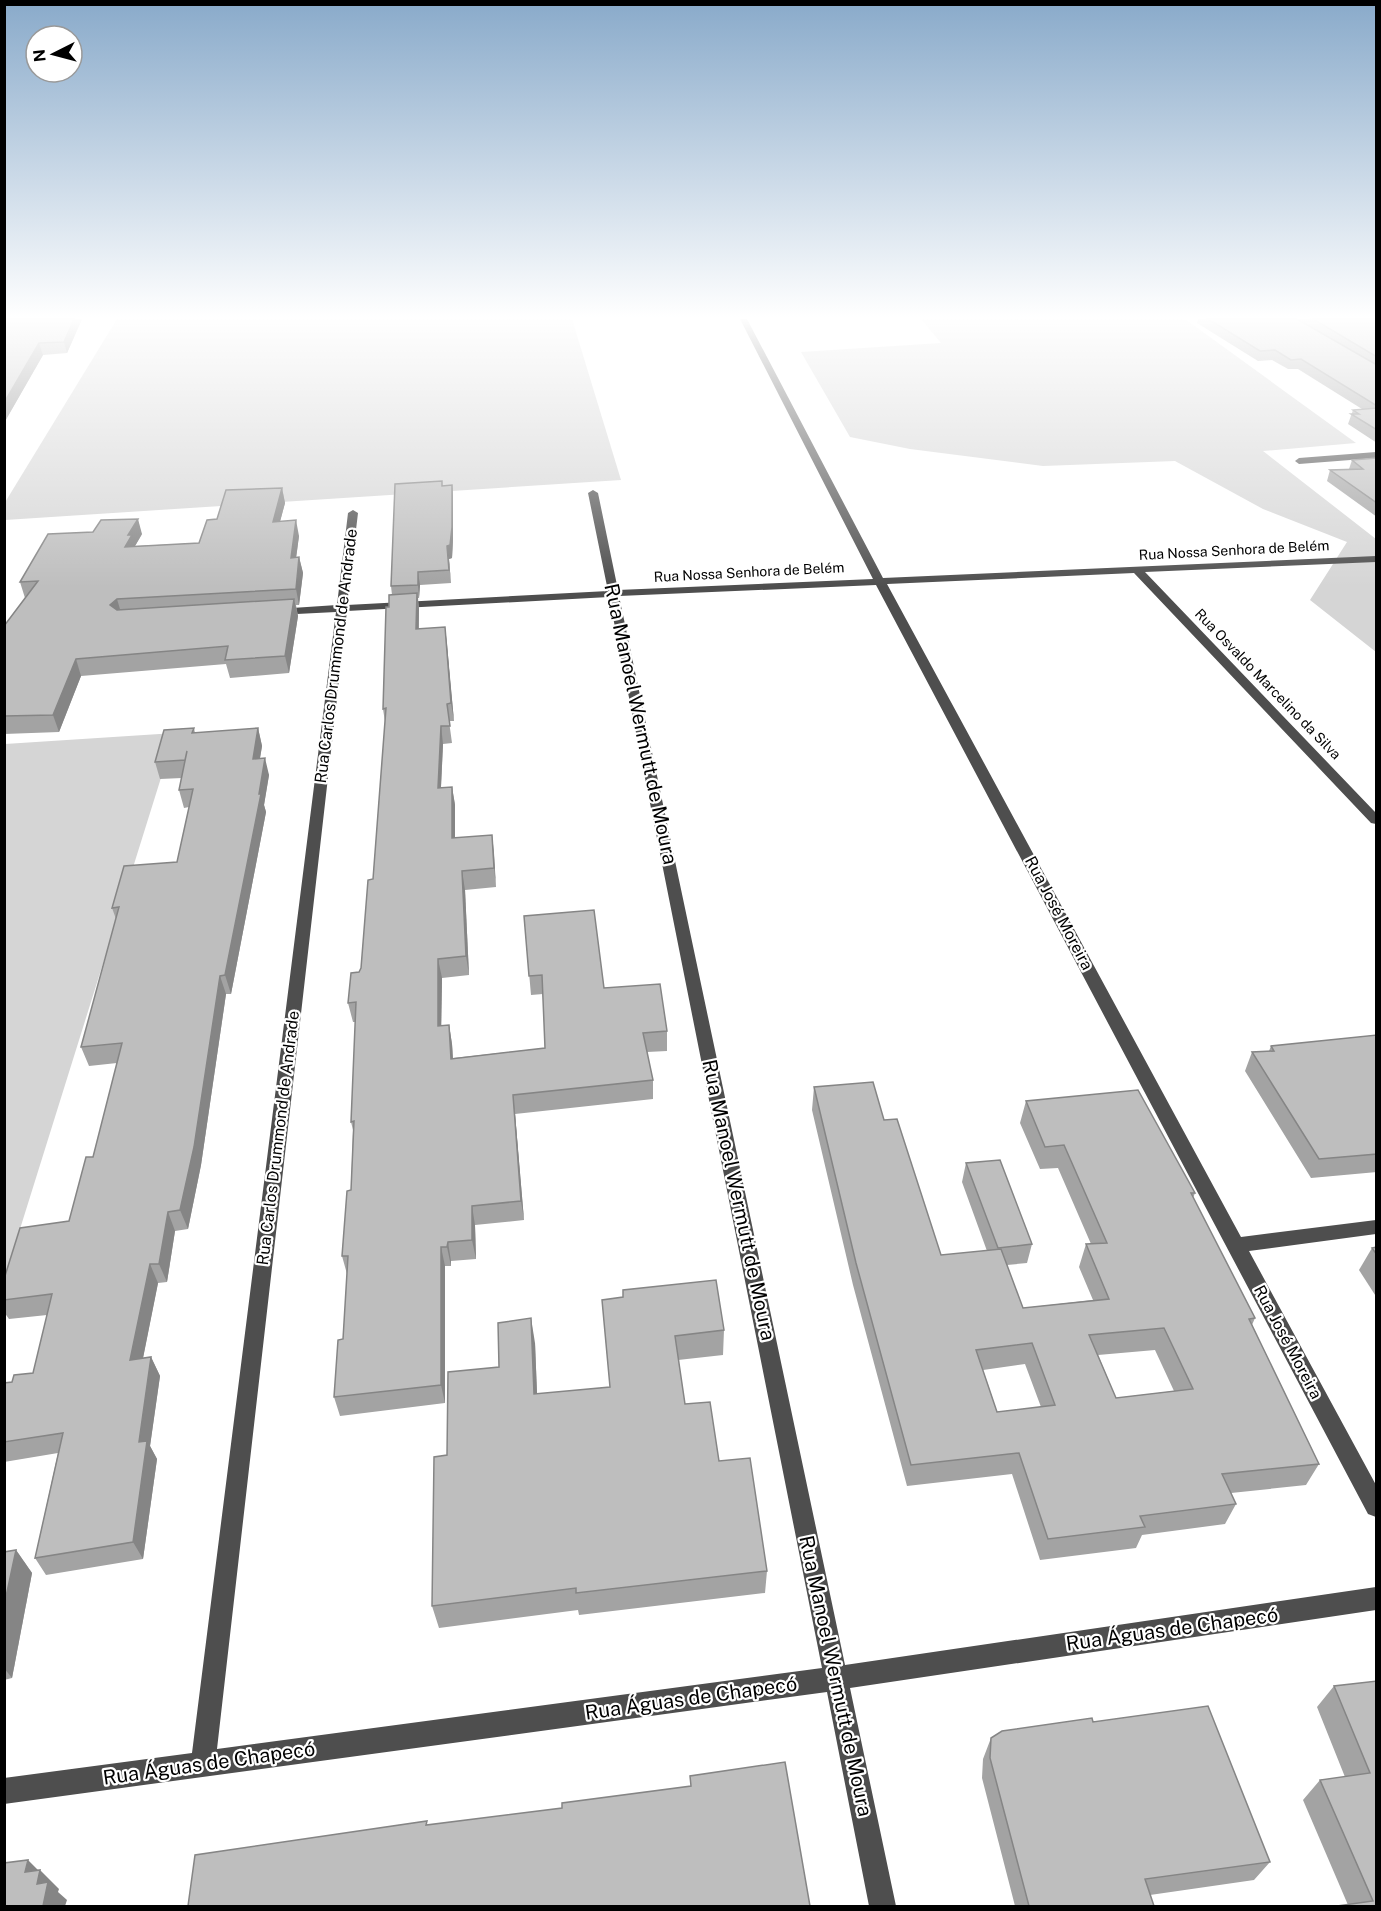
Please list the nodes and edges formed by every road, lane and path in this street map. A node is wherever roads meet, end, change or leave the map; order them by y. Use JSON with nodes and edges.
{"nodes":[{"id":1,"x":790,"y":408,"type":"edge"},
{"id":2,"x":1377,"y":455,"type":"edge"},
{"id":3,"x":1299,"y":461,"type":"dead end"},
{"id":4,"x":593,"y":494,"type":"dead end"},
{"id":5,"x":353,"y":513,"type":"dead end"},
{"id":6,"x":1377,"y":559,"type":"edge"},
{"id":7,"x":1137,"y":570,"type":"junction"},
{"id":8,"x":881,"y":581,"type":"junction"},
{"id":9,"x":614,"y":594,"type":"junction"},
{"id":10,"x":342,"y":608,"type":"junction"},
{"id":11,"x":261,"y":613,"type":"edge"},
{"id":12,"x":1377,"y":820,"type":"edge"},
{"id":13,"x":1377,"y":1227,"type":"edge"},
{"id":14,"x":1236,"y":1245,"type":"junction"},
{"id":15,"x":1377,"y":1506,"type":"edge"},
{"id":16,"x":1377,"y":1599,"type":"edge"},
{"id":17,"x":837,"y":1678,"type":"junction"},
{"id":18,"x":203,"y":1764,"type":"junction"},
{"id":19,"x":4,"y":1791,"type":"edge"},
{"id":20,"x":883,"y":1906,"type":"edge"}],
"edges":[{"from":1,"to":8,"type":"street","name":"Rua José Moreira"},
{"from":2,"to":3,"type":"street"},
{"from":4,"to":9,"type":"street","name":"Rua Manoel Wermutt de Moura"},
{"from":5,"to":10,"type":"street","name":"Rua Carlos Drummond de Andrade"},
{"from":6,"to":7,"type":"street","name":"Rua Nossa Senhora de Belém"},
{"from":7,"to":8,"type":"street","name":"Rua Nossa Senhora de Belém"},
{"from":7,"to":12,"type":"street","name":"Rua Osvaldo Marcelino da Silva"},
{"from":8,"to":9,"type":"street","name":"Rua Nossa Senhora de Belém"},
{"from":8,"to":14,"type":"street","name":"Rua José Moreira"},
{"from":9,"to":10,"type":"street","name":"Rua Nossa Senhora de Belém"},
{"from":9,"to":17,"type":"street","name":"Rua Manoel Wermutt de Moura"},
{"from":10,"to":11,"type":"street","name":"Rua Nossa Senhora de Belém"},
{"from":10,"to":18,"type":"street","name":"Rua Carlos Drummond de Andrade"},
{"from":13,"to":14,"type":"street"},
{"from":14,"to":15,"type":"street","name":"Rua José Moreira"},
{"from":16,"to":17,"type":"street","name":"Rua Águas de Chapecó"},
{"from":17,"to":18,"type":"street","name":"Rua Águas de Chapecó"},
{"from":17,"to":20,"type":"street","name":"Rua Manoel Wermutt de Moura"},
{"from":18,"to":19,"type":"street","name":"Rua Águas de Chapecó"}]}
